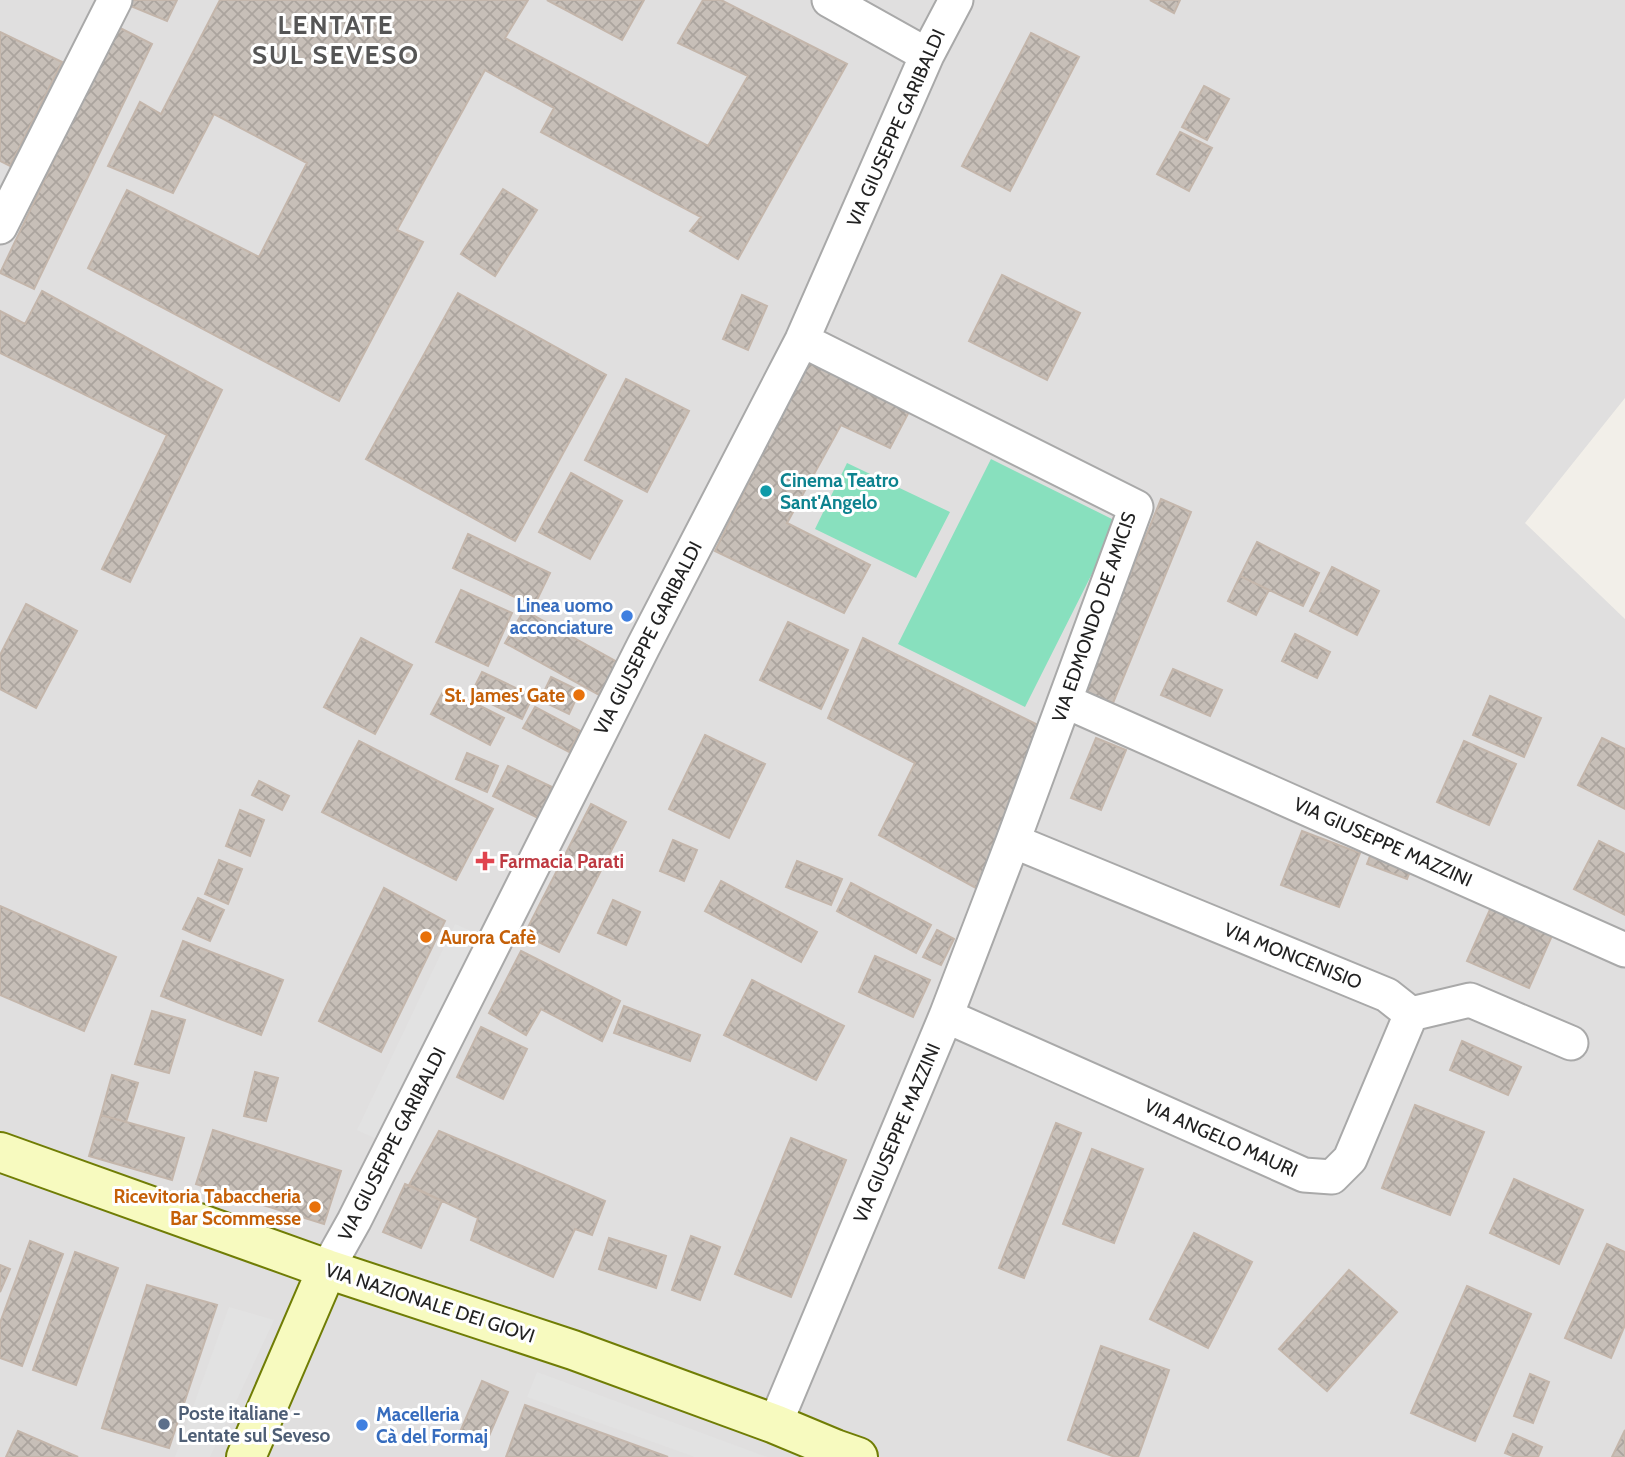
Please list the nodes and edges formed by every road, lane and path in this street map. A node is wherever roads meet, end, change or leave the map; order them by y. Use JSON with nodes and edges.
{"nodes":[{"id":1,"x":115,"y":0,"type":"edge"},
{"id":2,"x":829,"y":0,"type":"edge"},
{"id":3,"x":956,"y":0,"type":"edge"},
{"id":4,"x":927,"y":55,"type":"junction"},
{"id":5,"x":0,"y":227,"type":"edge"},
{"id":6,"x":802,"y":340,"type":"junction"},
{"id":7,"x":1065,"y":701,"type":"junction"},
{"id":8,"x":1013,"y":841,"type":"junction"},
{"id":9,"x":1625,"y":950,"type":"edge"},
{"id":10,"x":1411,"y":1014,"type":"junction"},
{"id":11,"x":946,"y":1016,"type":"junction"},
{"id":12,"x":1571,"y":1043,"type":"dead end"},
{"id":13,"x":0,"y":1152,"type":"edge"},
{"id":14,"x":327,"y":1269,"type":"junction"},
{"id":15,"x":775,"y":1424,"type":"junction"},
{"id":16,"x":841,"y":1454,"type":"edge"},
{"id":17,"x":246,"y":1457,"type":"edge"}],
"edges":[{"from":1,"to":5,"type":"street"},
{"from":2,"to":4,"type":"street"},
{"from":3,"to":4,"type":"street","name":"VIA GIUSEPPE GARIBALDI"},
{"from":4,"to":6,"type":"street","name":"VIA GIUSEPPE GARIBALDI"},
{"from":6,"to":7,"type":"street","name":"VIA EDMONDO DE AMICIS"},
{"from":6,"to":14,"type":"street","name":"VIA GIUSEPPE GARIBALDI"},
{"from":7,"to":8,"type":"street","name":"VIA EDMONDO DE AMICIS"},
{"from":7,"to":9,"type":"street","name":"VIA GIUSEPPE MAZZINI"},
{"from":8,"to":10,"type":"street","name":"VIA MONCENISIO"},
{"from":8,"to":11,"type":"street","name":"VIA GIUSEPPE MAZZINI"},
{"from":10,"to":11,"type":"street","name":"VIA ANGELO MAURI"},
{"from":10,"to":12,"type":"street"},
{"from":11,"to":15,"type":"street","name":"VIA GIUSEPPE MAZZINI"},
{"from":13,"to":14,"type":"main road","name":"VIA NAZIONALE DEI GIOVI"},
{"from":14,"to":15,"type":"main road","name":"VIA NAZIONALE DEI GIOVI"},
{"from":14,"to":17,"type":"main road"},
{"from":15,"to":16,"type":"main road","name":"VIA NAZIONALE DEI GIOVI"}]}
